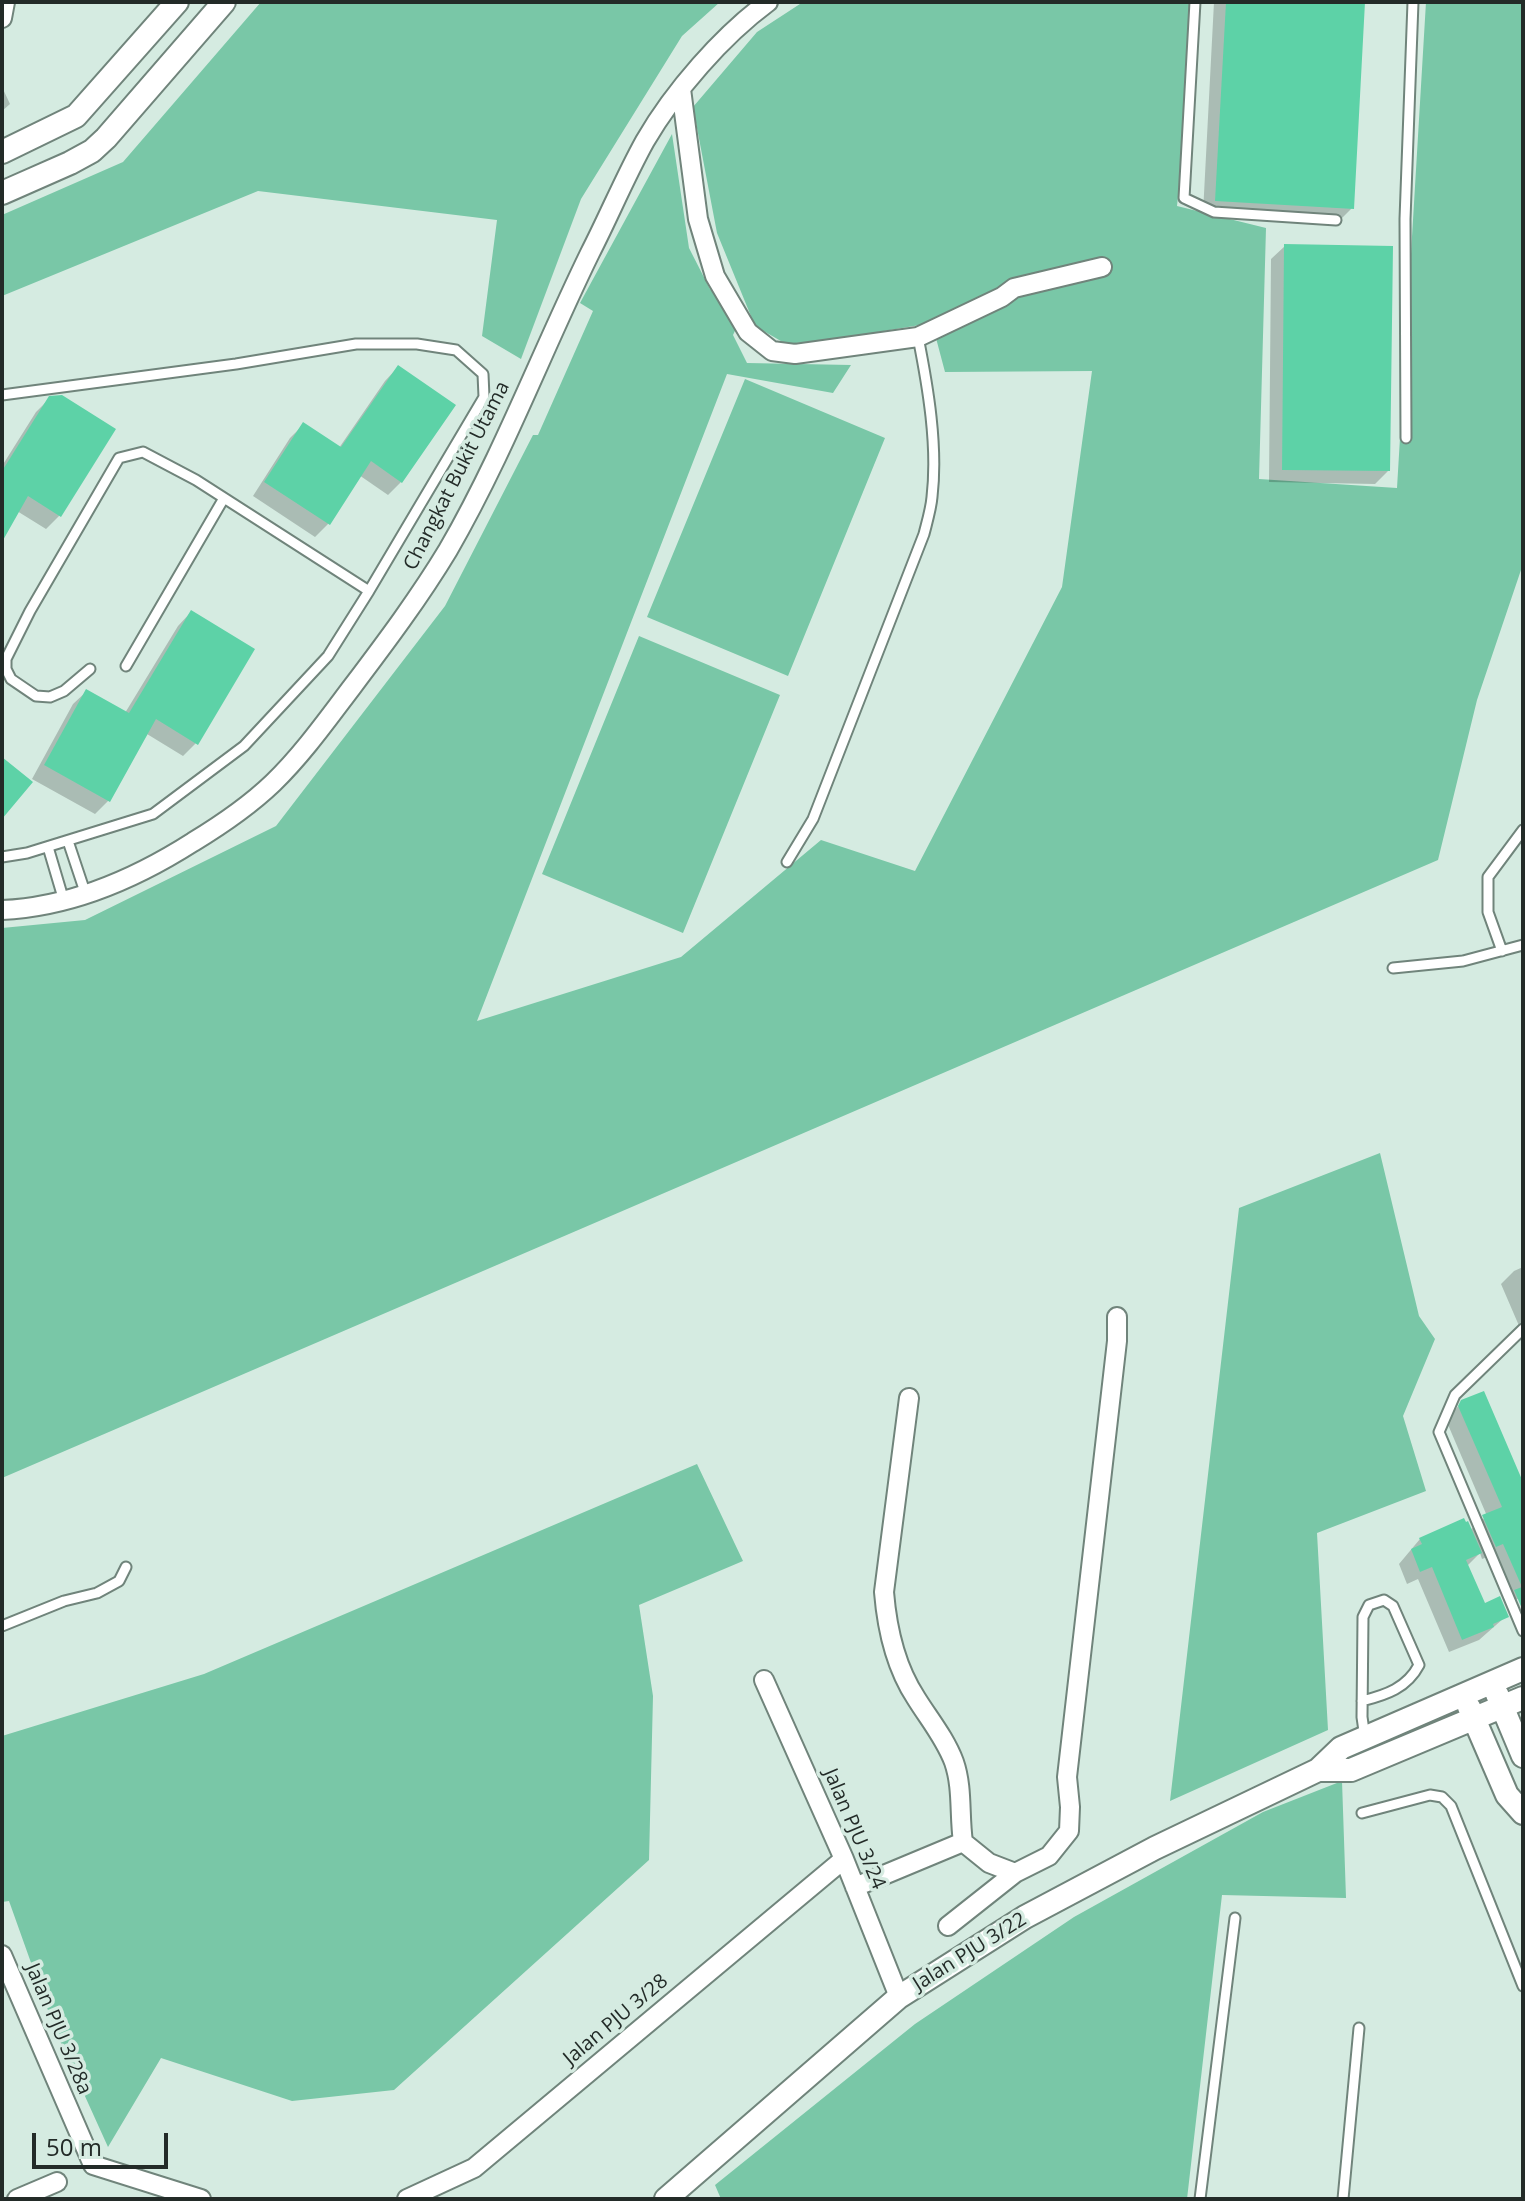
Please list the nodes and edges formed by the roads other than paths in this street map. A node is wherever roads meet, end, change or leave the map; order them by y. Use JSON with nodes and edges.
{"nodes":[{"id":1,"x":5,"y":2,"type":"edge"},
{"id":2,"x":224,"y":2,"type":"edge"},
{"id":3,"x":768,"y":2,"type":"edge"},
{"id":4,"x":1195,"y":2,"type":"edge"},
{"id":5,"x":1413,"y":2,"type":"edge"},
{"id":6,"x":172,"y":4,"type":"edge"},
{"id":7,"x":2,"y":18,"type":"edge"},
{"id":8,"x":681,"y":89,"type":"junction"},
{"id":9,"x":2,"y":152,"type":"edge"},
{"id":10,"x":2,"y":193,"type":"edge"},
{"id":11,"x":1336,"y":220,"type":"dead end"},
{"id":12,"x":1102,"y":267,"type":"dead end"},
{"id":13,"x":918,"y":337,"type":"junction"},
{"id":14,"x":2,"y":395,"type":"edge"},
{"id":15,"x":1406,"y":438,"type":"dead end"},
{"id":16,"x":224,"y":498,"type":"junction"},
{"id":17,"x":369,"y":591,"type":"junction"},
{"id":18,"x":126,"y":666,"type":"dead end"},
{"id":19,"x":90,"y":669,"type":"dead end"},
{"id":20,"x":1523,"y":830,"type":"edge"},
{"id":21,"x":68,"y":841,"type":"junction"},
{"id":22,"x":48,"y":847,"type":"junction"},
{"id":23,"x":2,"y":857,"type":"edge"},
{"id":24,"x":787,"y":862,"type":"dead end"},
{"id":25,"x":86,"y":895,"type":"junction"},
{"id":26,"x":64,"y":901,"type":"junction"},
{"id":27,"x":2,"y":910,"type":"edge"},
{"id":28,"x":1523,"y":945,"type":"edge"},
{"id":29,"x":1502,"y":951,"type":"junction"},
{"id":30,"x":1393,"y":968,"type":"dead end"},
{"id":31,"x":1117,"y":1317,"type":"dead end"},
{"id":32,"x":1523,"y":1329,"type":"edge"},
{"id":33,"x":909,"y":1398,"type":"dead end"},
{"id":34,"x":126,"y":1567,"type":"dead end"},
{"id":35,"x":2,"y":1626,"type":"edge"},
{"id":36,"x":1523,"y":1631,"type":"edge"},
{"id":37,"x":1523,"y":1669,"type":"edge"},
{"id":38,"x":764,"y":1680,"type":"dead end"},
{"id":39,"x":1492,"y":1682,"type":"junction"},
{"id":40,"x":1463,"y":1695,"type":"junction"},
{"id":41,"x":1362,"y":1701,"type":"junction"},
{"id":42,"x":1513,"y":1703,"type":"edge"},
{"id":43,"x":1474,"y":1719,"type":"junction"},
{"id":44,"x":1365,"y":1738,"type":"junction"},
{"id":45,"x":1523,"y":1756,"type":"edge"},
{"id":46,"x":1318,"y":1770,"type":"junction"},
{"id":47,"x":1362,"y":1813,"type":"dead end"},
{"id":48,"x":1523,"y":1813,"type":"edge"},
{"id":49,"x":963,"y":1842,"type":"junction"},
{"id":50,"x":844,"y":1859,"type":"junction"},
{"id":51,"x":1015,"y":1873,"type":"junction"},
{"id":52,"x":855,"y":1887,"type":"junction"},
{"id":53,"x":1235,"y":1918,"type":"dead end"},
{"id":54,"x":948,"y":1926,"type":"dead end"},
{"id":55,"x":2,"y":1955,"type":"edge"},
{"id":56,"x":1523,"y":1986,"type":"edge"},
{"id":57,"x":899,"y":1997,"type":"junction"},
{"id":58,"x":1359,"y":2028,"type":"dead end"},
{"id":59,"x":57,"y":2182,"type":"dead end"},
{"id":60,"x":17,"y":2199,"type":"edge"},
{"id":61,"x":201,"y":2199,"type":"edge"},
{"id":62,"x":407,"y":2199,"type":"edge"},
{"id":63,"x":666,"y":2199,"type":"edge"},
{"id":64,"x":1200,"y":2199,"type":"edge"},
{"id":65,"x":1343,"y":2199,"type":"edge"}],
"edges":[{"from":1,"to":7,"type":"street"},
{"from":2,"to":10,"type":"street"},
{"from":3,"to":8,"type":"street","name":"Changkat Bukit Utama"},
{"from":4,"to":11,"type":"lane"},
{"from":5,"to":15,"type":"lane"},
{"from":6,"to":9,"type":"street"},
{"from":8,"to":13,"type":"street"},
{"from":8,"to":25,"type":"street","name":"Changkat Bukit Utama"},
{"from":12,"to":13,"type":"street"},
{"from":13,"to":24,"type":"lane"},
{"from":14,"to":17,"type":"lane"},
{"from":16,"to":17,"type":"lane"},
{"from":16,"to":18,"type":"lane"},
{"from":16,"to":19,"type":"lane"},
{"from":17,"to":21,"type":"lane"},
{"from":20,"to":29,"type":"lane"},
{"from":21,"to":22,"type":"lane"},
{"from":21,"to":25,"type":"lane"},
{"from":22,"to":23,"type":"lane"},
{"from":22,"to":26,"type":"lane"},
{"from":25,"to":26,"type":"street","name":"Changkat Bukit Utama"},
{"from":26,"to":27,"type":"street","name":"Changkat Bukit Utama"},
{"from":28,"to":29,"type":"lane"},
{"from":29,"to":30,"type":"lane"},
{"from":31,"to":51,"type":"street"},
{"from":32,"to":36,"type":"lane"},
{"from":33,"to":49,"type":"street"},
{"from":34,"to":35,"type":"lane"},
{"from":37,"to":39,"type":"street","name":"Jalan PJU 3/22"},
{"from":38,"to":50,"type":"street","name":"Jalan PJU 3/24"},
{"from":39,"to":40,"type":"street","name":"Jalan PJU 3/22"},
{"from":39,"to":42,"type":"street"},
{"from":40,"to":43,"type":"street"},
{"from":40,"to":44,"type":"street","name":"Jalan PJU 3/22"},
{"from":41,"to":41,"type":"lane"},
{"from":41,"to":44,"type":"lane"},
{"from":42,"to":43,"type":"street","name":"Jalan PJU 3/22"},
{"from":42,"to":45,"type":"street"},
{"from":43,"to":46,"type":"street","name":"Jalan PJU 3/22"},
{"from":43,"to":48,"type":"street"},
{"from":44,"to":46,"type":"street","name":"Jalan PJU 3/22"},
{"from":46,"to":57,"type":"street","name":"Jalan PJU 3/22"},
{"from":47,"to":56,"type":"lane"},
{"from":49,"to":51,"type":"street"},
{"from":49,"to":52,"type":"street"},
{"from":50,"to":52,"type":"street","name":"Jalan PJU 3/24"},
{"from":50,"to":62,"type":"street","name":"Jalan PJU 3/28"},
{"from":51,"to":54,"type":"street"},
{"from":52,"to":57,"type":"street","name":"Jalan PJU 3/24"},
{"from":53,"to":64,"type":"lane"},
{"from":55,"to":61,"type":"street","name":"Jalan PJU 3/28a"},
{"from":57,"to":63,"type":"street","name":"Jalan PJU 3/22"},
{"from":58,"to":65,"type":"lane"},
{"from":59,"to":60,"type":"street"}]}
